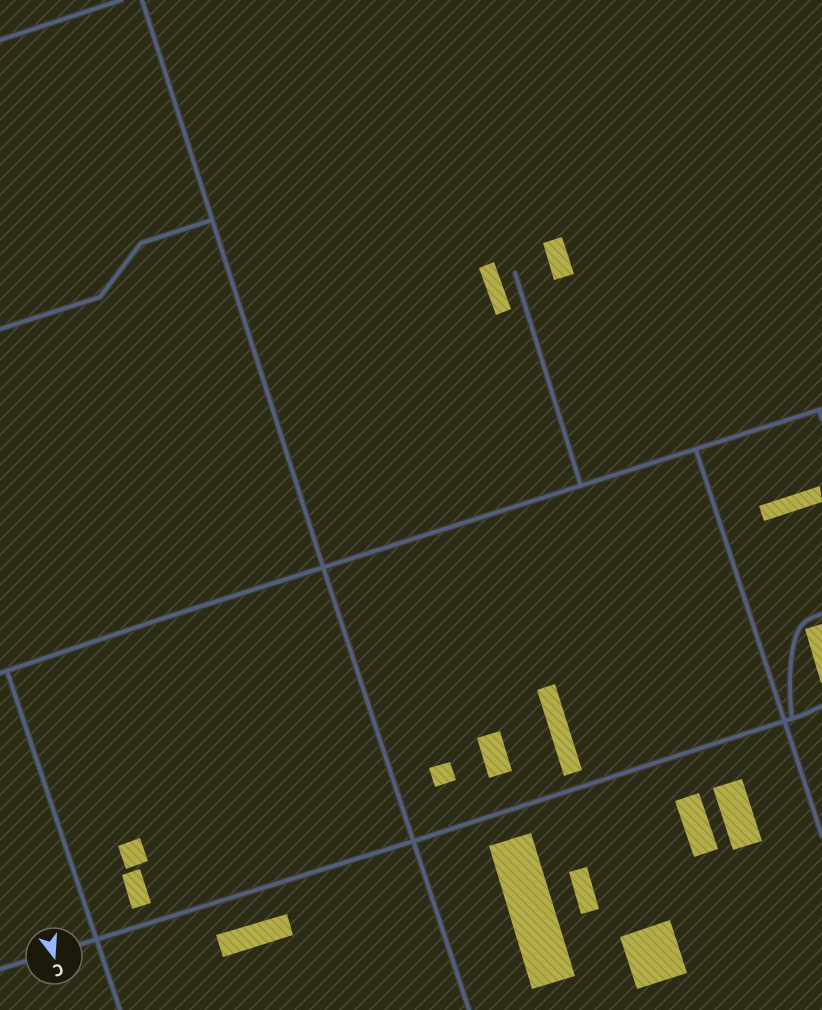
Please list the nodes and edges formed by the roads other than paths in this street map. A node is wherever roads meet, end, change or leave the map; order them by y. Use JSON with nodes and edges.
{"nodes":[{"id":1,"x":121,"y":0,"type":"edge"},
{"id":2,"x":142,"y":0,"type":"edge"},
{"id":3,"x":0,"y":40,"type":"edge"},
{"id":4,"x":212,"y":220,"type":"junction"},
{"id":5,"x":514,"y":273,"type":"dead end"},
{"id":6,"x":0,"y":329,"type":"edge"},
{"id":7,"x":821,"y":410,"type":"edge"},
{"id":8,"x":822,"y":419,"type":"edge"},
{"id":9,"x":696,"y":450,"type":"junction"},
{"id":10,"x":580,"y":486,"type":"junction"},
{"id":11,"x":323,"y":567,"type":"junction"},
{"id":12,"x":822,"y":614,"type":"edge"},
{"id":13,"x":7,"y":671,"type":"junction"},
{"id":14,"x":0,"y":673,"type":"edge"},
{"id":15,"x":822,"y":706,"type":"edge"},
{"id":16,"x":792,"y":718,"type":"junction"},
{"id":17,"x":783,"y":720,"type":"junction"},
{"id":18,"x":822,"y":836,"type":"edge"},
{"id":19,"x":414,"y":841,"type":"junction"},
{"id":20,"x":97,"y":939,"type":"junction"},
{"id":21,"x":84,"y":943,"type":"edge"},
{"id":22,"x":24,"y":962,"type":"edge"},
{"id":23,"x":0,"y":969,"type":"edge"},
{"id":24,"x":120,"y":1010,"type":"edge"},
{"id":25,"x":469,"y":1010,"type":"edge"}],
"edges":[{"from":1,"to":3,"type":"lane"},
{"from":2,"to":4,"type":"lane"},
{"from":4,"to":6,"type":"lane"},
{"from":4,"to":11,"type":"lane"},
{"from":5,"to":10,"type":"lane"},
{"from":7,"to":8,"type":"lane"},
{"from":7,"to":9,"type":"lane"},
{"from":9,"to":10,"type":"lane"},
{"from":9,"to":17,"type":"lane"},
{"from":10,"to":11,"type":"lane"},
{"from":11,"to":13,"type":"lane"},
{"from":11,"to":19,"type":"lane"},
{"from":12,"to":16,"type":"lane"},
{"from":13,"to":14,"type":"lane"},
{"from":13,"to":20,"type":"lane"},
{"from":15,"to":16,"type":"lane"},
{"from":16,"to":17,"type":"lane"},
{"from":17,"to":18,"type":"lane"},
{"from":17,"to":19,"type":"lane"},
{"from":19,"to":20,"type":"lane"},
{"from":19,"to":25,"type":"lane"},
{"from":20,"to":21,"type":"lane"},
{"from":20,"to":24,"type":"lane"},
{"from":22,"to":23,"type":"lane"}]}
